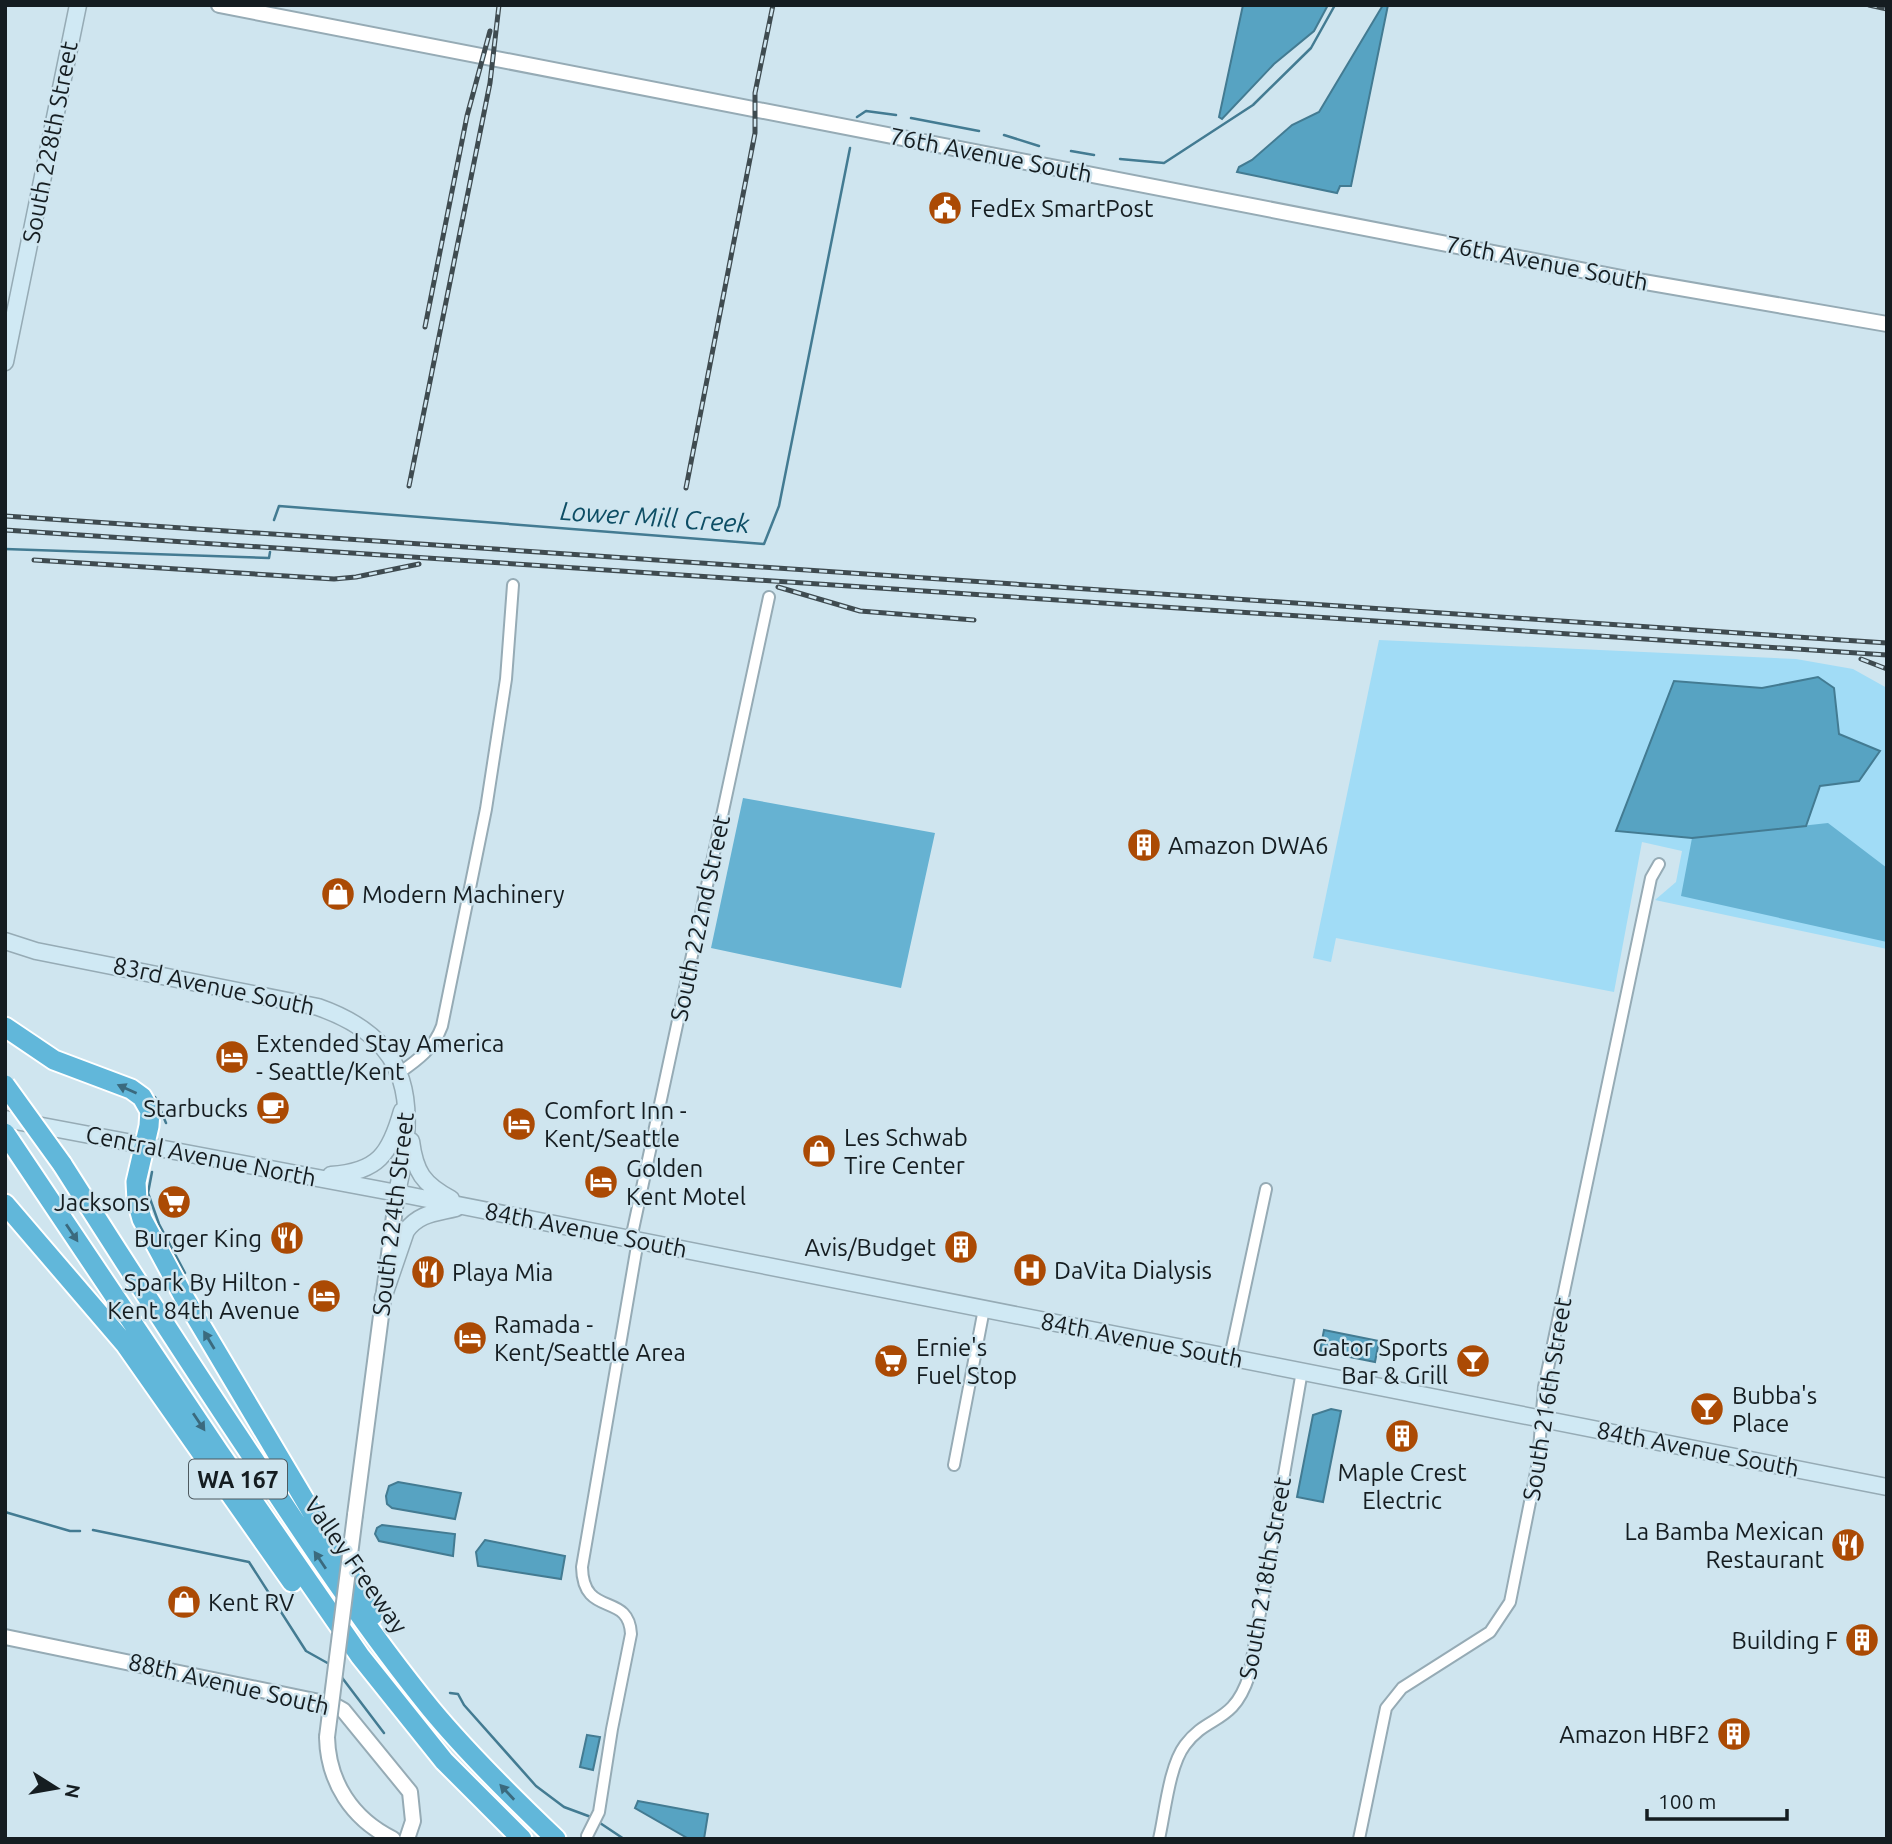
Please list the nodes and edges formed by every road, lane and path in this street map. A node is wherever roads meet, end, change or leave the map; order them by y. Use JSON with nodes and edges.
{"nodes":[{"id":1,"x":78,"y":5,"type":"edge"},
{"id":2,"x":219,"y":5,"type":"edge"},
{"id":3,"x":9,"y":324,"type":"edge"},
{"id":4,"x":1887,"y":324,"type":"edge"},
{"id":5,"x":5,"y":362,"type":"edge"},
{"id":6,"x":513,"y":585,"type":"dead end"},
{"id":7,"x":769,"y":597,"type":"dead end"},
{"id":8,"x":1659,"y":864,"type":"dead end"},
{"id":9,"x":5,"y":941,"type":"edge"},
{"id":10,"x":5,"y":1027,"type":"edge"},
{"id":11,"x":399,"y":1073,"type":"junction"},
{"id":12,"x":5,"y":1085,"type":"edge"},
{"id":13,"x":406,"y":1096,"type":"junction"},
{"id":14,"x":5,"y":1119,"type":"edge"},
{"id":15,"x":408,"y":1121,"type":"junction"},
{"id":16,"x":5,"y":1133,"type":"edge"},
{"id":17,"x":144,"y":1145,"type":"junction"},
{"id":18,"x":311,"y":1177,"type":"junction"},
{"id":19,"x":1266,"y":1189,"type":"dead end"},
{"id":20,"x":397,"y":1193,"type":"junction"},
{"id":21,"x":5,"y":1204,"type":"edge"},
{"id":22,"x":466,"y":1206,"type":"junction"},
{"id":23,"x":634,"y":1240,"type":"junction"},
{"id":24,"x":383,"y":1298,"type":"junction"},
{"id":25,"x":984,"y":1309,"type":"junction"},
{"id":26,"x":1230,"y":1357,"type":"junction"},
{"id":27,"x":1302,"y":1371,"type":"junction"},
{"id":28,"x":1541,"y":1419,"type":"junction"},
{"id":29,"x":954,"y":1465,"type":"dead end"},
{"id":30,"x":1887,"y":1487,"type":"edge"},
{"id":31,"x":5,"y":1637,"type":"edge"},
{"id":32,"x":419,"y":1693,"type":"junction"},
{"id":33,"x":472,"y":1791,"type":"junction"},
{"id":34,"x":587,"y":1836,"type":"dead end"},
{"id":35,"x":393,"y":1839,"type":"edge"},
{"id":36,"x":407,"y":1839,"type":"edge"},
{"id":37,"x":522,"y":1839,"type":"edge"},
{"id":38,"x":556,"y":1839,"type":"edge"},
{"id":39,"x":1159,"y":1839,"type":"edge"},
{"id":40,"x":1359,"y":1839,"type":"edge"}],
"edges":[{"from":1,"to":3,"type":"main road","name":"South 228th Street"},
{"from":2,"to":4,"type":"street","name":"76th Avenue South"},
{"from":3,"to":5,"type":"main road","name":"South 228th Street"},
{"from":6,"to":11,"type":"street"},
{"from":7,"to":23,"type":"street","name":"South 222nd Street"},
{"from":8,"to":28,"type":"street","name":"South 216th Street"},
{"from":9,"to":11,"type":"main road","name":"83rd Avenue South"},
{"from":17,"to":10,"type":"highway","one_way":true},
{"from":11,"to":13,"type":"main road","name":"South 224th Street"},
{"from":32,"to":12,"type":"highway","name":"Valley Freeway","number":"WA 167","one_way":true,"bridge":true},
{"from":13,"to":15,"type":"main road","name":"South 224th Street"},
{"from":13,"to":18,"type":"main road"},
{"from":14,"to":17,"type":"main road","name":"Central Avenue North"},
{"from":15,"to":20,"type":"main road","name":"South 224th Street"},
{"from":15,"to":22,"type":"main road"},
{"from":16,"to":33,"type":"highway","name":"Valley Freeway","number":"WA 167","one_way":true},
{"from":17,"to":18,"type":"main road","name":"Central Avenue North"},
{"from":32,"to":17,"type":"highway","one_way":true},
{"from":18,"to":20,"type":"main road","name":"Central Avenue North"},
{"from":19,"to":26,"type":"street"},
{"from":20,"to":22,"type":"main road","name":"84th Avenue South"},
{"from":20,"to":24,"type":"street","name":"South 224th Street"},
{"from":21,"to":33,"type":"highway"},
{"from":22,"to":23,"type":"main road","name":"84th Avenue South"},
{"from":22,"to":24,"type":"main road"},
{"from":23,"to":25,"type":"main road","name":"84th Avenue South"},
{"from":23,"to":34,"type":"street","name":"South 222nd Street"},
{"from":24,"to":35,"type":"street","name":"South 224th Street","bridge":true},
{"from":25,"to":26,"type":"main road","name":"84th Avenue South"},
{"from":25,"to":29,"type":"street"},
{"from":26,"to":27,"type":"main road","name":"84th Avenue South"},
{"from":27,"to":28,"type":"main road","name":"84th Avenue South"},
{"from":27,"to":39,"type":"street","name":"South 218th Street"},
{"from":28,"to":30,"type":"main road","name":"84th Avenue South"},
{"from":28,"to":40,"type":"street","name":"South 216th Street"},
{"from":31,"to":36,"type":"street","name":"88th Avenue South"},
{"from":38,"to":32,"type":"highway","name":"Valley Freeway","number":"WA 167","one_way":true},
{"from":33,"to":37,"type":"highway","name":"Valley Freeway","number":"WA 167"}]}
